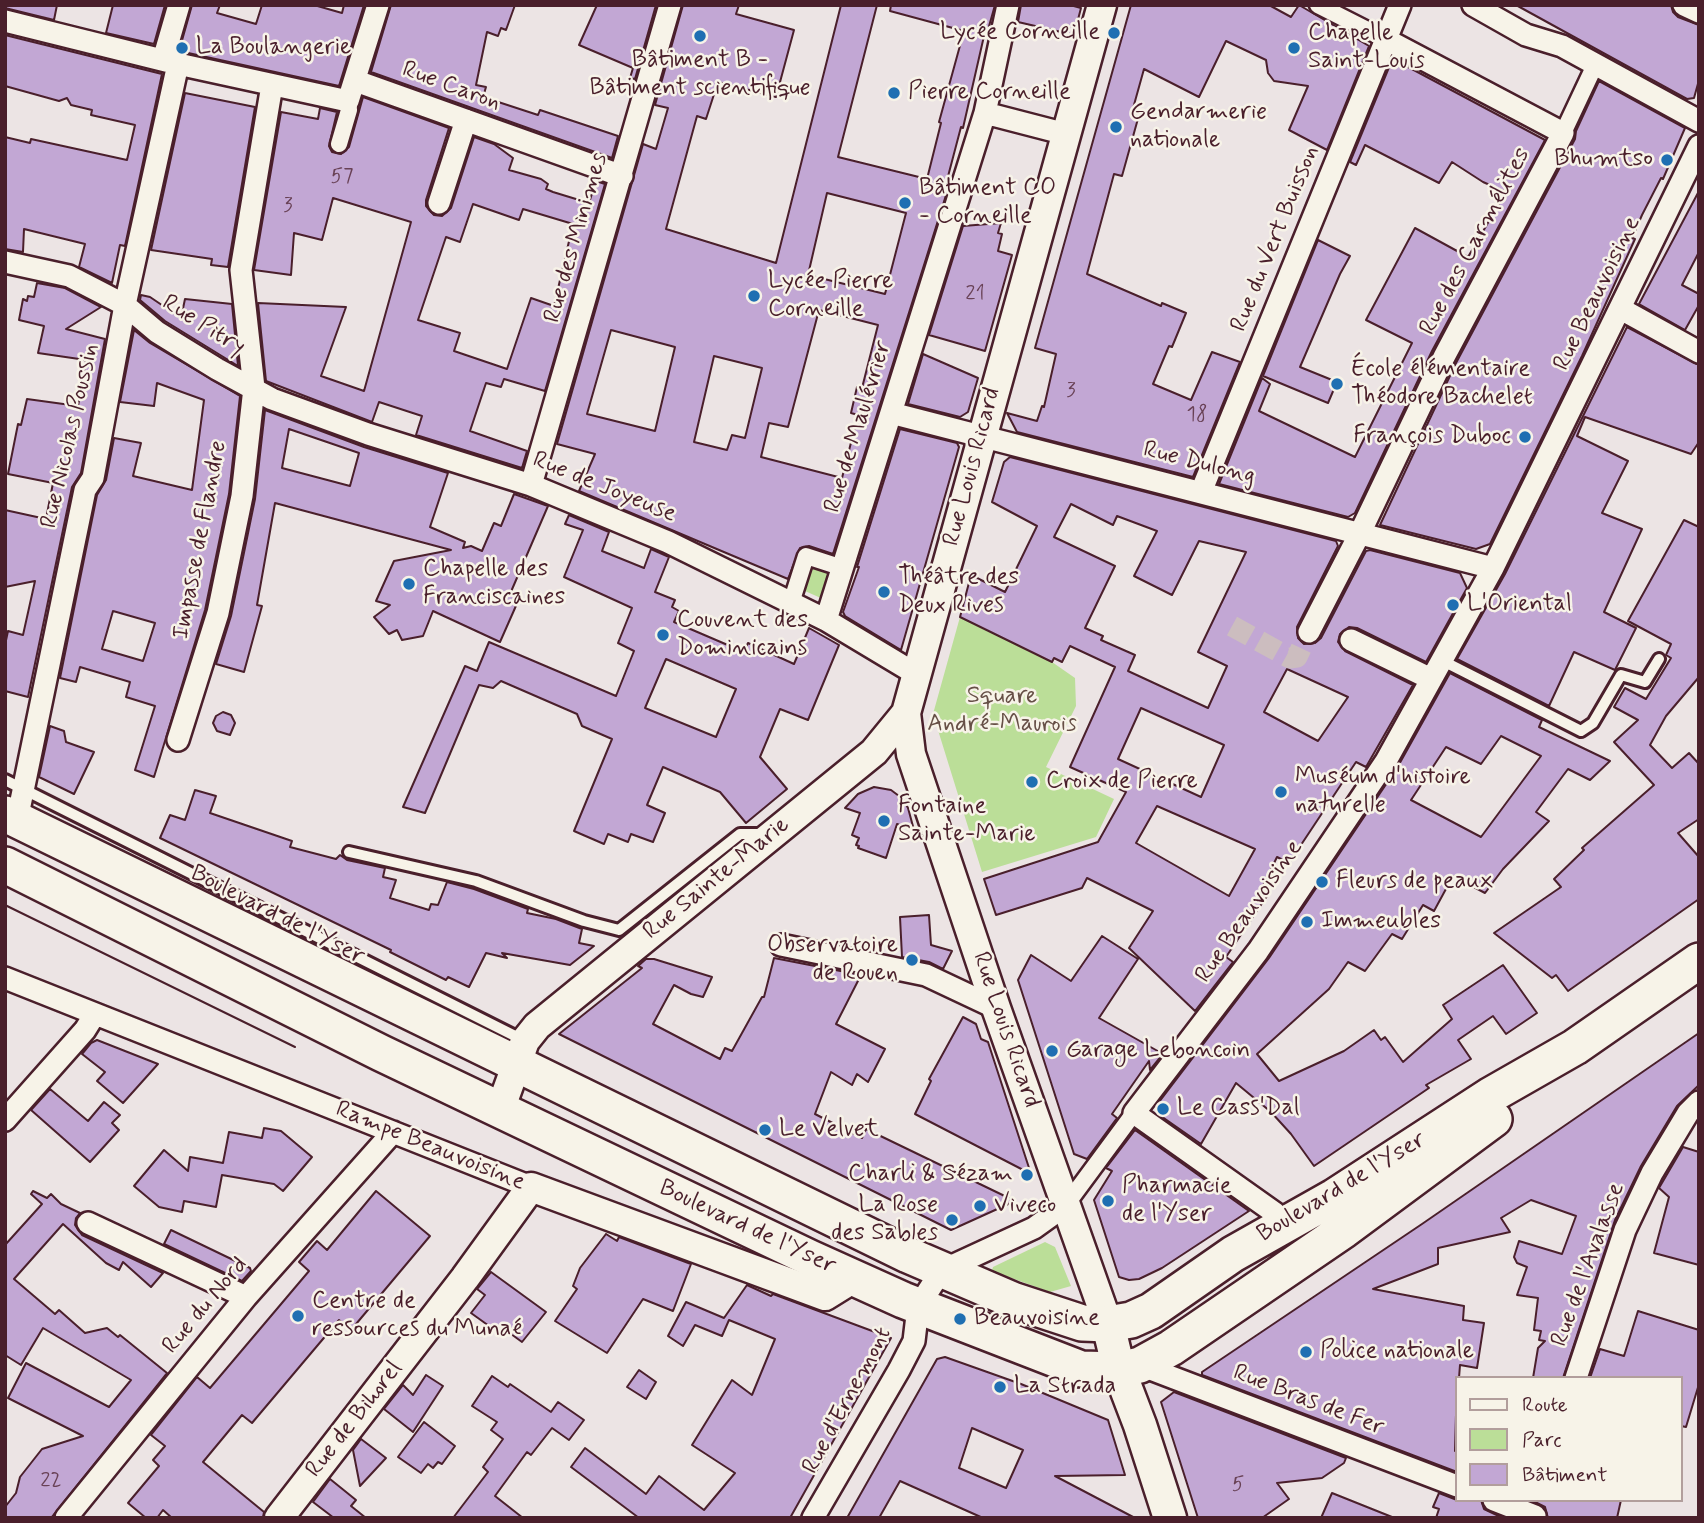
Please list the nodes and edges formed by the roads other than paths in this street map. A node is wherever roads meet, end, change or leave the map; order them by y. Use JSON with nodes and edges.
{"nodes":[{"id":1,"x":179,"y":5,"type":"edge"},
{"id":2,"x":378,"y":5,"type":"edge"},
{"id":3,"x":670,"y":5,"type":"edge"},
{"id":4,"x":1008,"y":5,"type":"edge"},
{"id":5,"x":1102,"y":5,"type":"edge"},
{"id":6,"x":1318,"y":5,"type":"edge"},
{"id":7,"x":1400,"y":5,"type":"edge"},
{"id":8,"x":1473,"y":5,"type":"edge"},
{"id":9,"x":1684,"y":5,"type":"edge"},
{"id":10,"x":1699,"y":12,"type":"edge"},
{"id":11,"x":5,"y":21,"type":"edge"},
{"id":12,"x":1385,"y":39,"type":"junction"},
{"id":13,"x":171,"y":62,"type":"junction"},
{"id":14,"x":1595,"y":65,"type":"junction"},
{"id":15,"x":272,"y":85,"type":"junction"},
{"id":16,"x":352,"y":91,"type":"junction"},
{"id":17,"x":985,"y":113,"type":"junction"},
{"id":18,"x":466,"y":120,"type":"junction"},
{"id":19,"x":1699,"y":121,"type":"edge"},
{"id":20,"x":1563,"y":133,"type":"junction"},
{"id":21,"x":1066,"y":134,"type":"junction"},
{"id":22,"x":339,"y":144,"type":"dead end"},
{"id":23,"x":1699,"y":146,"type":"edge"},
{"id":24,"x":622,"y":176,"type":"junction"},
{"id":25,"x":439,"y":202,"type":"dead end"},
{"id":26,"x":5,"y":262,"type":"edge"},
{"id":27,"x":125,"y":305,"type":"junction"},
{"id":28,"x":1621,"y":309,"type":"junction"},
{"id":29,"x":1699,"y":352,"type":"edge"},
{"id":30,"x":254,"y":388,"type":"junction"},
{"id":31,"x":891,"y":413,"type":"junction"},
{"id":32,"x":982,"y":436,"type":"junction"},
{"id":33,"x":531,"y":485,"type":"junction"},
{"id":34,"x":1201,"y":492,"type":"junction"},
{"id":35,"x":1360,"y":533,"type":"junction"},
{"id":36,"x":843,"y":568,"type":"junction"},
{"id":37,"x":1493,"y":568,"type":"junction"},
{"id":38,"x":791,"y":603,"type":"junction"},
{"id":39,"x":826,"y":620,"type":"junction"},
{"id":40,"x":1309,"y":632,"type":"tunnel mouth"},
{"id":41,"x":1350,"y":640,"type":"dead end"},
{"id":42,"x":1659,"y":659,"type":"dead end"},
{"id":43,"x":1441,"y":660,"type":"junction"},
{"id":44,"x":916,"y":674,"type":"junction"},
{"id":45,"x":1431,"y":680,"type":"junction"},
{"id":46,"x":906,"y":713,"type":"junction"},
{"id":47,"x":178,"y":740,"type":"dead end"},
{"id":48,"x":13,"y":801,"type":"edge"},
{"id":49,"x":771,"y":834,"type":"junction"},
{"id":50,"x":349,"y":852,"type":"dead end"},
{"id":51,"x":5,"y":865,"type":"edge"},
{"id":52,"x":781,"y":945,"type":"dead end"},
{"id":53,"x":1699,"y":961,"type":"edge"},
{"id":54,"x":5,"y":978,"type":"edge"},
{"id":55,"x":996,"y":1009,"type":"junction"},
{"id":56,"x":95,"y":1014,"type":"junction"},
{"id":57,"x":1575,"y":1047,"type":"junction"},
{"id":58,"x":521,"y":1053,"type":"junction"},
{"id":59,"x":1697,"y":1108,"type":"edge"},
{"id":60,"x":500,"y":1110,"type":"junction"},
{"id":61,"x":1134,"y":1114,"type":"junction"},
{"id":62,"x":5,"y":1120,"type":"edge"},
{"id":63,"x":393,"y":1132,"type":"junction"},
{"id":64,"x":531,"y":1187,"type":"junction"},
{"id":65,"x":1066,"y":1205,"type":"junction"},
{"id":66,"x":88,"y":1223,"type":"dead end"},
{"id":67,"x":1280,"y":1226,"type":"junction"},
{"id":68,"x":942,"y":1271,"type":"junction"},
{"id":69,"x":854,"y":1278,"type":"junction"},
{"id":70,"x":246,"y":1297,"type":"junction"},
{"id":71,"x":918,"y":1307,"type":"junction"},
{"id":72,"x":1108,"y":1324,"type":"junction"},
{"id":73,"x":1129,"y":1368,"type":"junction"},
{"id":74,"x":1577,"y":1376,"type":"edge"},
{"id":75,"x":1456,"y":1486,"type":"edge"},
{"id":76,"x":1502,"y":1502,"type":"edge"},
{"id":77,"x":1537,"y":1511,"type":"edge"},
{"id":78,"x":66,"y":1518,"type":"edge"},
{"id":79,"x":279,"y":1518,"type":"edge"},
{"id":80,"x":813,"y":1518,"type":"edge"},
{"id":81,"x":1170,"y":1518,"type":"edge"}],
"edges":[{"from":1,"to":13,"type":"street","name":"Rue Nicolas Poussin"},
{"from":2,"to":16,"type":"street"},
{"from":3,"to":24,"type":"street","name":"Rue des Minimes"},
{"from":4,"to":17,"type":"street","name":"Rue de Maulévrier"},
{"from":5,"to":21,"type":"street","name":"Rue Louis Ricard"},
{"from":6,"to":12,"type":"street"},
{"from":7,"to":12,"type":"street","name":"Rue du Vert Buisson"},
{"from":8,"to":14,"type":"street"},
{"from":9,"to":10,"type":"street"},
{"from":11,"to":13,"type":"street","name":"Rue Caron"},
{"from":12,"to":20,"type":"street"},
{"from":12,"to":34,"type":"street","name":"Rue du Vert Buisson"},
{"from":13,"to":15,"type":"street","name":"Rue Caron"},
{"from":13,"to":27,"type":"street","name":"Rue Nicolas Poussin"},
{"from":14,"to":19,"type":"street"},
{"from":14,"to":20,"type":"street","name":"Rue des Carmélites"},
{"from":15,"to":16,"type":"street","name":"Rue Caron"},
{"from":15,"to":30,"type":"street","name":"Impasse de Flandre"},
{"from":16,"to":18,"type":"street","name":"Rue Caron"},
{"from":16,"to":22,"type":"street"},
{"from":17,"to":21,"type":"street"},
{"from":17,"to":31,"type":"street","name":"Rue de Maulévrier"},
{"from":18,"to":24,"type":"street","name":"Rue Caron"},
{"from":18,"to":25,"type":"street"},
{"from":20,"to":35,"type":"street","name":"Rue des Carmélites"},
{"from":21,"to":32,"type":"street","name":"Rue Louis Ricard"},
{"from":23,"to":28,"type":"street","name":"Rue Beauvoisine"},
{"from":24,"to":33,"type":"street","name":"Rue des Minimes"},
{"from":26,"to":27,"type":"street","name":"Rue Pitry"},
{"from":27,"to":30,"type":"street","name":"Rue Pitry"},
{"from":27,"to":48,"type":"street","name":"Rue Nicolas Poussin"},
{"from":28,"to":29,"type":"street"},
{"from":28,"to":37,"type":"street","name":"Rue Beauvoisine"},
{"from":30,"to":33,"type":"street","name":"Rue de Joyeuse"},
{"from":30,"to":47,"type":"street","name":"Impasse de Flandre"},
{"from":31,"to":32,"type":"street","name":"Rue Dulong"},
{"from":31,"to":36,"type":"street","name":"Rue de Maulévrier"},
{"from":32,"to":34,"type":"street","name":"Rue Dulong"},
{"from":32,"to":44,"type":"street","name":"Rue Louis Ricard"},
{"from":33,"to":38,"type":"street","name":"Rue de Joyeuse"},
{"from":34,"to":35,"type":"street","name":"Rue Dulong"},
{"from":35,"to":37,"type":"street","name":"Rue Dulong"},
{"from":35,"to":40,"type":"street","name":"Rue des Carmélites"},
{"from":36,"to":38,"type":"street"},
{"from":36,"to":39,"type":"street","name":"Rue de Maulévrier"},
{"from":37,"to":43,"type":"street","name":"Rue Beauvoisine"},
{"from":38,"to":39,"type":"street","name":"Rue de Joyeuse"},
{"from":39,"to":44,"type":"street","name":"Rue de Joyeuse"},
{"from":41,"to":45,"type":"street"},
{"from":42,"to":43,"type":"lane"},
{"from":43,"to":45,"type":"street","name":"Rue Beauvoisine"},
{"from":44,"to":46,"type":"street","name":"Rue Louis Ricard"},
{"from":45,"to":61,"type":"street","name":"Rue Beauvoisine"},
{"from":46,"to":49,"type":"street","name":"Rue Sainte-Marie"},
{"from":46,"to":55,"type":"street","name":"Rue Louis Ricard"},
{"from":48,"to":58,"type":"main road","name":"Boulevard de l'Yser"},
{"from":49,"to":50,"type":"lane"},
{"from":49,"to":58,"type":"street","name":"Rue Sainte-Marie"},
{"from":51,"to":60,"type":"main road","name":"Boulevard de l'Yser"},
{"from":52,"to":55,"type":"street"},
{"from":53,"to":57,"type":"main road","name":"Boulevard de l'Yser"},
{"from":54,"to":56,"type":"street","name":"Rampe Beauvoisine"},
{"from":55,"to":65,"type":"street","name":"Rue Louis Ricard"},
{"from":56,"to":62,"type":"street"},
{"from":56,"to":63,"type":"street","name":"Rampe Beauvoisine"},
{"from":57,"to":67,"type":"main road","name":"Boulevard de l'Yser"},
{"from":57,"to":73,"type":"main road","name":"Boulevard de l'Yser"},
{"from":58,"to":60,"type":"street"},
{"from":58,"to":68,"type":"main road","name":"Boulevard de l'Yser"},
{"from":59,"to":74,"type":"street","name":"Rue de l'Avalasse"},
{"from":60,"to":69,"type":"main road","name":"Boulevard de l'Yser"},
{"from":61,"to":65,"type":"street","name":"Rue Beauvoisine"},
{"from":61,"to":67,"type":"street"},
{"from":63,"to":64,"type":"street","name":"Rampe Beauvoisine"},
{"from":63,"to":70,"type":"street","name":"Rue du Nord"},
{"from":64,"to":69,"type":"street","name":"Rampe Beauvoisine"},
{"from":64,"to":79,"type":"street","name":"Rue de Bihorel"},
{"from":65,"to":68,"type":"street"},
{"from":65,"to":72,"type":"street","name":"Rue Louis Ricard"},
{"from":66,"to":70,"type":"street"},
{"from":67,"to":72,"type":"main road","name":"Boulevard de l'Yser"},
{"from":68,"to":71,"type":"street"},
{"from":68,"to":72,"type":"main road","name":"Boulevard de l'Yser"},
{"from":69,"to":71,"type":"main road","name":"Boulevard de l'Yser"},
{"from":70,"to":78,"type":"street","name":"Rue du Nord"},
{"from":71,"to":73,"type":"main road","name":"Boulevard de l'Yser"},
{"from":71,"to":80,"type":"street","name":"Rue d'Ernemont"},
{"from":72,"to":73,"type":"main road"},
{"from":73,"to":75,"type":"street","name":"Rue Bras de Fer"},
{"from":73,"to":81,"type":"main road"},
{"from":76,"to":77,"type":"street"}]}
